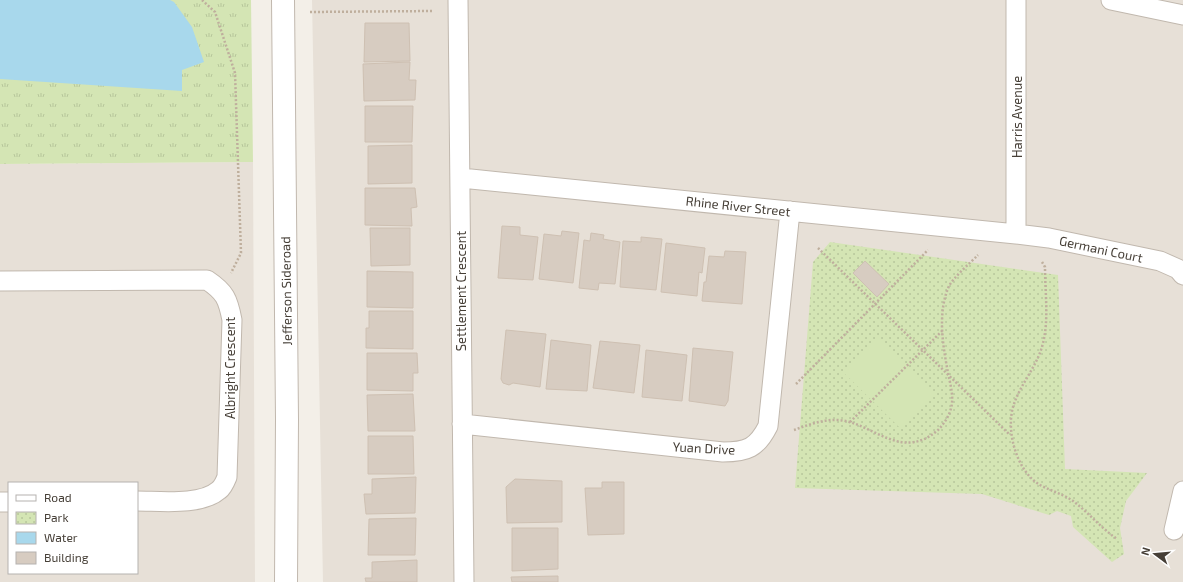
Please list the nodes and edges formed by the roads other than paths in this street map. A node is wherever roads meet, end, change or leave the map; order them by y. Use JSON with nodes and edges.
{"nodes":[{"id":1,"x":283,"y":0,"type":"edge"},
{"id":2,"x":458,"y":0,"type":"edge"},
{"id":3,"x":1016,"y":0,"type":"edge"},
{"id":4,"x":1111,"y":0,"type":"edge"},
{"id":5,"x":1183,"y":14,"type":"edge"},
{"id":6,"x":460,"y":178,"type":"junction"},
{"id":7,"x":790,"y":211,"type":"junction"},
{"id":8,"x":1016,"y":234,"type":"junction"},
{"id":9,"x":1183,"y":275,"type":"edge"},
{"id":10,"x":0,"y":281,"type":"edge"},
{"id":11,"x":462,"y":424,"type":"junction"},
{"id":12,"x":1183,"y":491,"type":"edge"},
{"id":13,"x":138,"y":501,"type":"edge"},
{"id":14,"x":1174,"y":530,"type":"dead end"},
{"id":15,"x":286,"y":582,"type":"edge"},
{"id":16,"x":464,"y":582,"type":"edge"}],
"edges":[{"from":1,"to":15,"type":"street","name":"Jefferson Sideroad"},
{"from":2,"to":6,"type":"street","name":"Settlement Crescent"},
{"from":3,"to":8,"type":"street","name":"Harris Avenue"},
{"from":4,"to":5,"type":"street"},
{"from":6,"to":7,"type":"street","name":"Rhine River Street"},
{"from":6,"to":11,"type":"street","name":"Settlement Crescent"},
{"from":7,"to":8,"type":"street","name":"Rhine River Street"},
{"from":7,"to":11,"type":"street","name":"Yuan Drive"},
{"from":8,"to":9,"type":"street","name":"Germani Court"},
{"from":10,"to":13,"type":"street","name":"Albright Crescent"},
{"from":11,"to":16,"type":"street","name":"Settlement Crescent"},
{"from":12,"to":14,"type":"street"}]}
